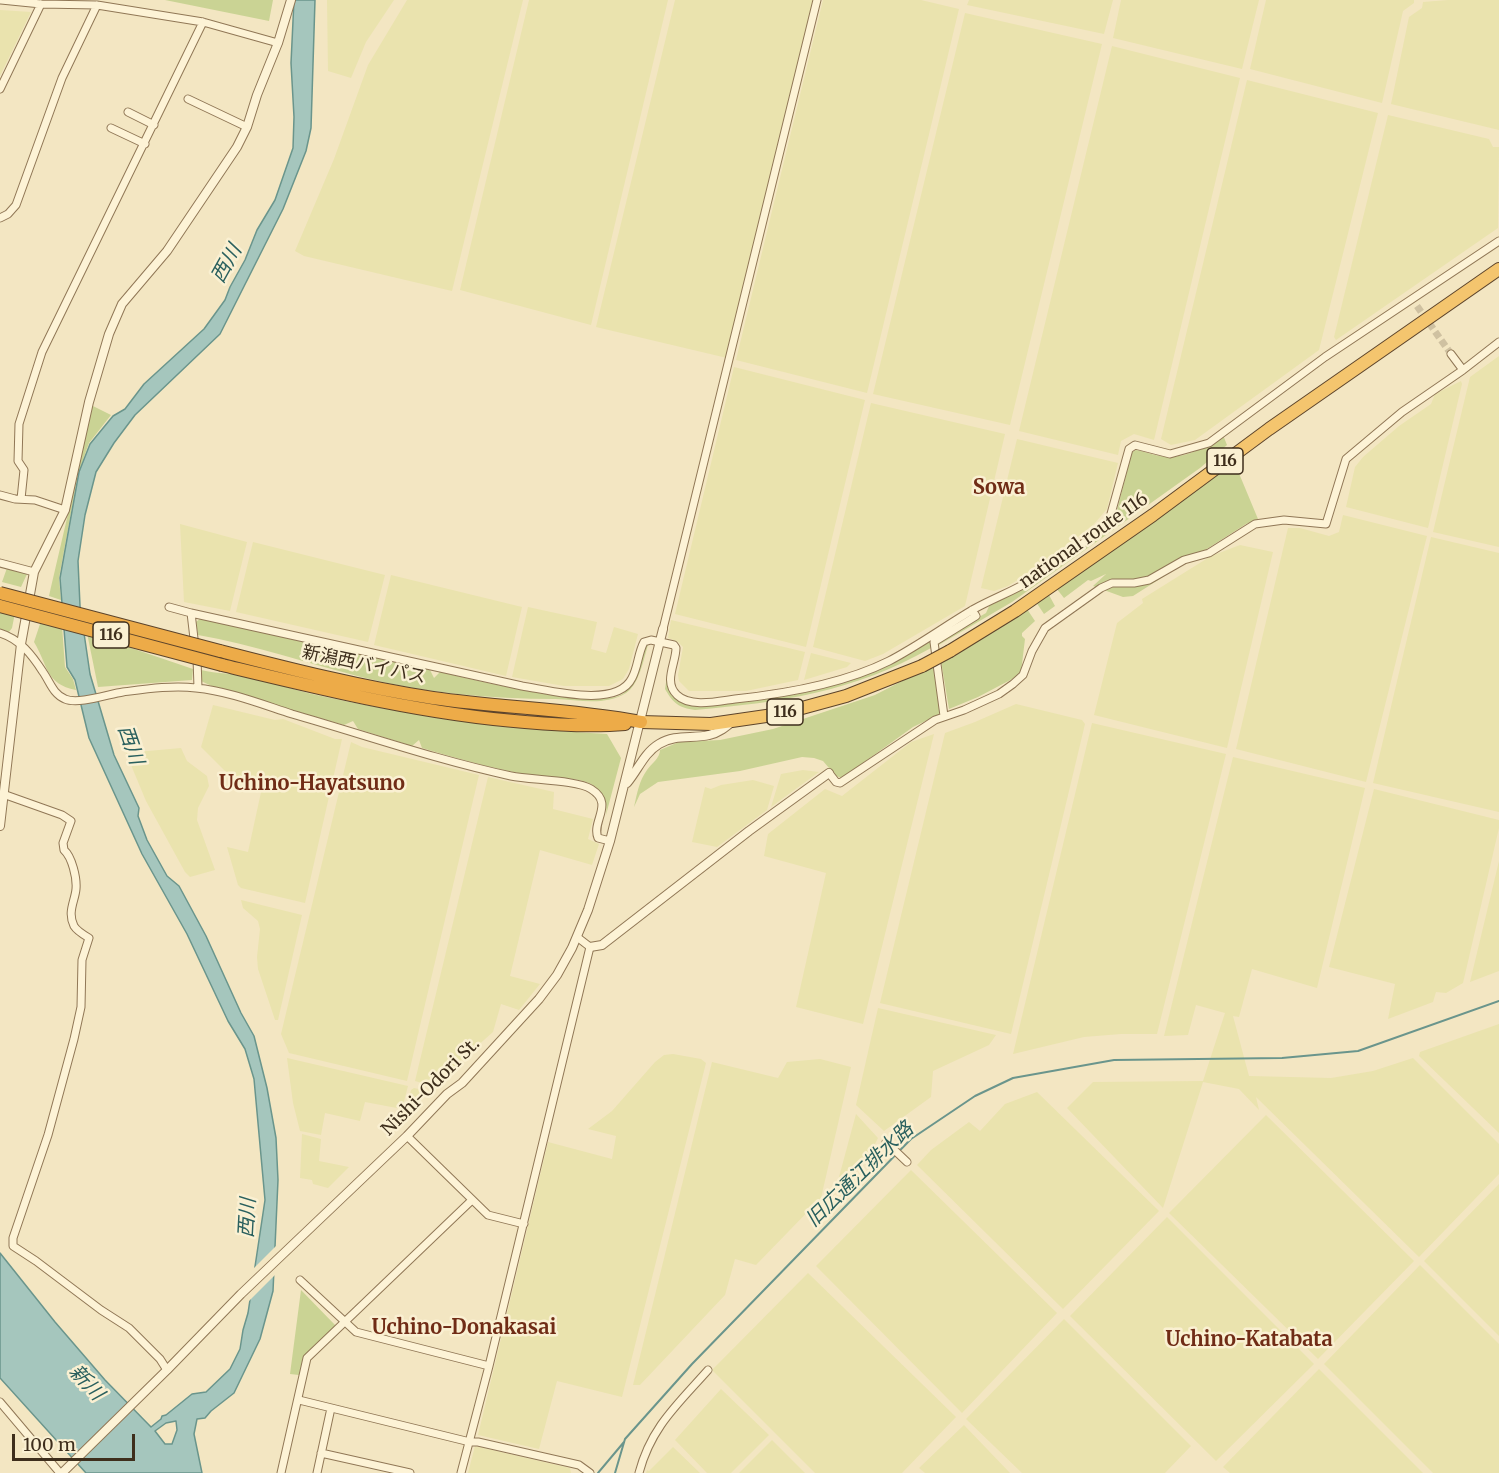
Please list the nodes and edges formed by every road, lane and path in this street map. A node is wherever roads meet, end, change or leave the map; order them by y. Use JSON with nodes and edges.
{"nodes":[{"id":1,"x":1,"y":0,"type":"edge"},
{"id":2,"x":291,"y":0,"type":"edge"},
{"id":3,"x":817,"y":0,"type":"edge"},
{"id":4,"x":26,"y":1,"type":"edge"},
{"id":5,"x":41,"y":4,"type":"junction"},
{"id":6,"x":97,"y":5,"type":"junction"},
{"id":7,"x":203,"y":22,"type":"junction"},
{"id":8,"x":278,"y":43,"type":"junction"},
{"id":9,"x":0,"y":89,"type":"edge"},
{"id":10,"x":188,"y":99,"type":"dead end"},
{"id":11,"x":128,"y":112,"type":"dead end"},
{"id":12,"x":154,"y":125,"type":"junction"},
{"id":13,"x":247,"y":127,"type":"junction"},
{"id":14,"x":111,"y":128,"type":"dead end"},
{"id":15,"x":145,"y":144,"type":"junction"},
{"id":16,"x":0,"y":218,"type":"edge"},
{"id":17,"x":1499,"y":241,"type":"edge"},
{"id":18,"x":1499,"y":269,"type":"edge"},
{"id":19,"x":1413,"y":297,"type":"junction"},
{"id":20,"x":1417,"y":306,"type":"tunnel mouth"},
{"id":21,"x":1499,"y":342,"type":"edge"},
{"id":22,"x":1451,"y":354,"type":"tunnel mouth"},
{"id":23,"x":1463,"y":370,"type":"junction"},
{"id":24,"x":0,"y":495,"type":"edge"},
{"id":25,"x":21,"y":499,"type":"junction"},
{"id":26,"x":64,"y":510,"type":"junction"},
{"id":27,"x":0,"y":563,"type":"edge"},
{"id":28,"x":34,"y":572,"type":"junction"},
{"id":29,"x":0,"y":593,"type":"edge"},
{"id":30,"x":0,"y":606,"type":"edge"},
{"id":31,"x":169,"y":607,"type":"dead end"},
{"id":32,"x":972,"y":610,"type":"junction"},
{"id":33,"x":191,"y":613,"type":"junction"},
{"id":34,"x":663,"y":629,"type":"joint"},
{"id":35,"x":0,"y":633,"type":"edge"},
{"id":36,"x":660,"y":641,"type":"junction"},
{"id":37,"x":21,"y":644,"type":"junction"},
{"id":38,"x":198,"y":688,"type":"junction"},
{"id":39,"x":944,"y":716,"type":"junction"},
{"id":40,"x":734,"y":721,"type":"junction"},
{"id":41,"x":641,"y":722,"type":"junction"},
{"id":42,"x":829,"y":773,"type":"joint"},
{"id":43,"x":624,"y":787,"type":"junction"},
{"id":44,"x":3,"y":794,"type":"junction"},
{"id":45,"x":0,"y":826,"type":"edge"},
{"id":46,"x":610,"y":842,"type":"junction"},
{"id":47,"x":577,"y":937,"type":"junction"},
{"id":48,"x":590,"y":947,"type":"junction"},
{"id":49,"x":407,"y":1136,"type":"junction"},
{"id":50,"x":886,"y":1142,"type":"dead end"},
{"id":51,"x":907,"y":1162,"type":"dead end"},
{"id":52,"x":472,"y":1200,"type":"junction"},
{"id":53,"x":524,"y":1224,"type":"junction"},
{"id":54,"x":300,"y":1280,"type":"dead end"},
{"id":55,"x":344,"y":1322,"type":"junction"},
{"id":56,"x":489,"y":1366,"type":"junction"},
{"id":57,"x":167,"y":1370,"type":"junction"},
{"id":58,"x":708,"y":1370,"type":"dead end"},
{"id":59,"x":299,"y":1400,"type":"junction"},
{"id":60,"x":0,"y":1402,"type":"edge"},
{"id":61,"x":331,"y":1408,"type":"junction"},
{"id":62,"x":470,"y":1442,"type":"junction"},
{"id":63,"x":321,"y":1453,"type":"junction"},
{"id":64,"x":62,"y":1472,"type":"edge"},
{"id":65,"x":281,"y":1473,"type":"edge"},
{"id":66,"x":317,"y":1473,"type":"edge"},
{"id":67,"x":410,"y":1473,"type":"edge"},
{"id":68,"x":461,"y":1473,"type":"edge"},
{"id":69,"x":590,"y":1473,"type":"edge"},
{"id":70,"x":639,"y":1473,"type":"edge"}],
"edges":[{"from":1,"to":4,"type":"street"},
{"from":2,"to":8,"type":"street"},
{"from":3,"to":34,"type":"street"},
{"from":4,"to":5,"type":"street"},
{"from":5,"to":6,"type":"street"},
{"from":5,"to":9,"type":"street"},
{"from":6,"to":7,"type":"street"},
{"from":6,"to":16,"type":"street"},
{"from":7,"to":8,"type":"street"},
{"from":7,"to":12,"type":"street"},
{"from":8,"to":13,"type":"street"},
{"from":10,"to":13,"type":"street"},
{"from":11,"to":12,"type":"street"},
{"from":12,"to":15,"type":"street"},
{"from":13,"to":26,"type":"street"},
{"from":14,"to":15,"type":"street"},
{"from":15,"to":25,"type":"street"},
{"from":17,"to":19,"type":"street"},
{"from":18,"to":40,"type":"highway","name":"national route 116","number":"116","bridge":true},
{"from":19,"to":20,"type":"street"},
{"from":19,"to":32,"type":"street"},
{"from":21,"to":23,"type":"street"},
{"from":22,"to":23,"type":"street"},
{"from":23,"to":39,"type":"street"},
{"from":24,"to":25,"type":"street"},
{"from":25,"to":26,"type":"street"},
{"from":26,"to":28,"type":"street"},
{"from":27,"to":28,"type":"street"},
{"from":28,"to":37,"type":"street"},
{"from":29,"to":41,"type":"highway","name":"新潟西バイパス","number":"116","bridge":true},
{"from":30,"to":41,"type":"highway","name":"新潟西バイパス","number":"116","bridge":true},
{"from":31,"to":33,"type":"street"},
{"from":32,"to":36,"type":"street"},
{"from":32,"to":39,"type":"street"},
{"from":33,"to":36,"type":"street"},
{"from":33,"to":38,"type":"street"},
{"from":34,"to":36,"type":"street","name":"Nishi-Odori St."},
{"from":35,"to":37,"type":"street"},
{"from":36,"to":41,"type":"street","name":"Nishi-Odori St."},
{"from":37,"to":38,"type":"street"},
{"from":37,"to":44,"type":"street"},
{"from":38,"to":46,"type":"street"},
{"from":39,"to":42,"type":"street"},
{"from":40,"to":41,"type":"highway","name":"national route 116","number":"116"},
{"from":40,"to":43,"type":"street"},
{"from":41,"to":43,"type":"street","name":"Nishi-Odori St."},
{"from":42,"to":48,"type":"street"},
{"from":43,"to":46,"type":"street","name":"Nishi-Odori St."},
{"from":44,"to":45,"type":"street"},
{"from":44,"to":57,"type":"street"},
{"from":46,"to":47,"type":"street","name":"Nishi-Odori St."},
{"from":47,"to":48,"type":"street"},
{"from":47,"to":49,"type":"street","name":"Nishi-Odori St."},
{"from":48,"to":53,"type":"street"},
{"from":49,"to":52,"type":"street"},
{"from":49,"to":57,"type":"street","name":"Nishi-Odori St."},
{"from":50,"to":51,"type":"street"},
{"from":52,"to":53,"type":"street"},
{"from":52,"to":55,"type":"street"},
{"from":53,"to":56,"type":"street"},
{"from":54,"to":55,"type":"street"},
{"from":55,"to":56,"type":"street"},
{"from":55,"to":59,"type":"street"},
{"from":56,"to":62,"type":"street"},
{"from":57,"to":64,"type":"street","name":"Nishi-Odori St."},
{"from":58,"to":70,"type":"street"},
{"from":59,"to":61,"type":"street"},
{"from":59,"to":65,"type":"street"},
{"from":60,"to":64,"type":"street"},
{"from":61,"to":62,"type":"street"},
{"from":61,"to":63,"type":"street"},
{"from":62,"to":68,"type":"street"},
{"from":62,"to":69,"type":"street"},
{"from":63,"to":66,"type":"street"},
{"from":63,"to":67,"type":"street"}]}
